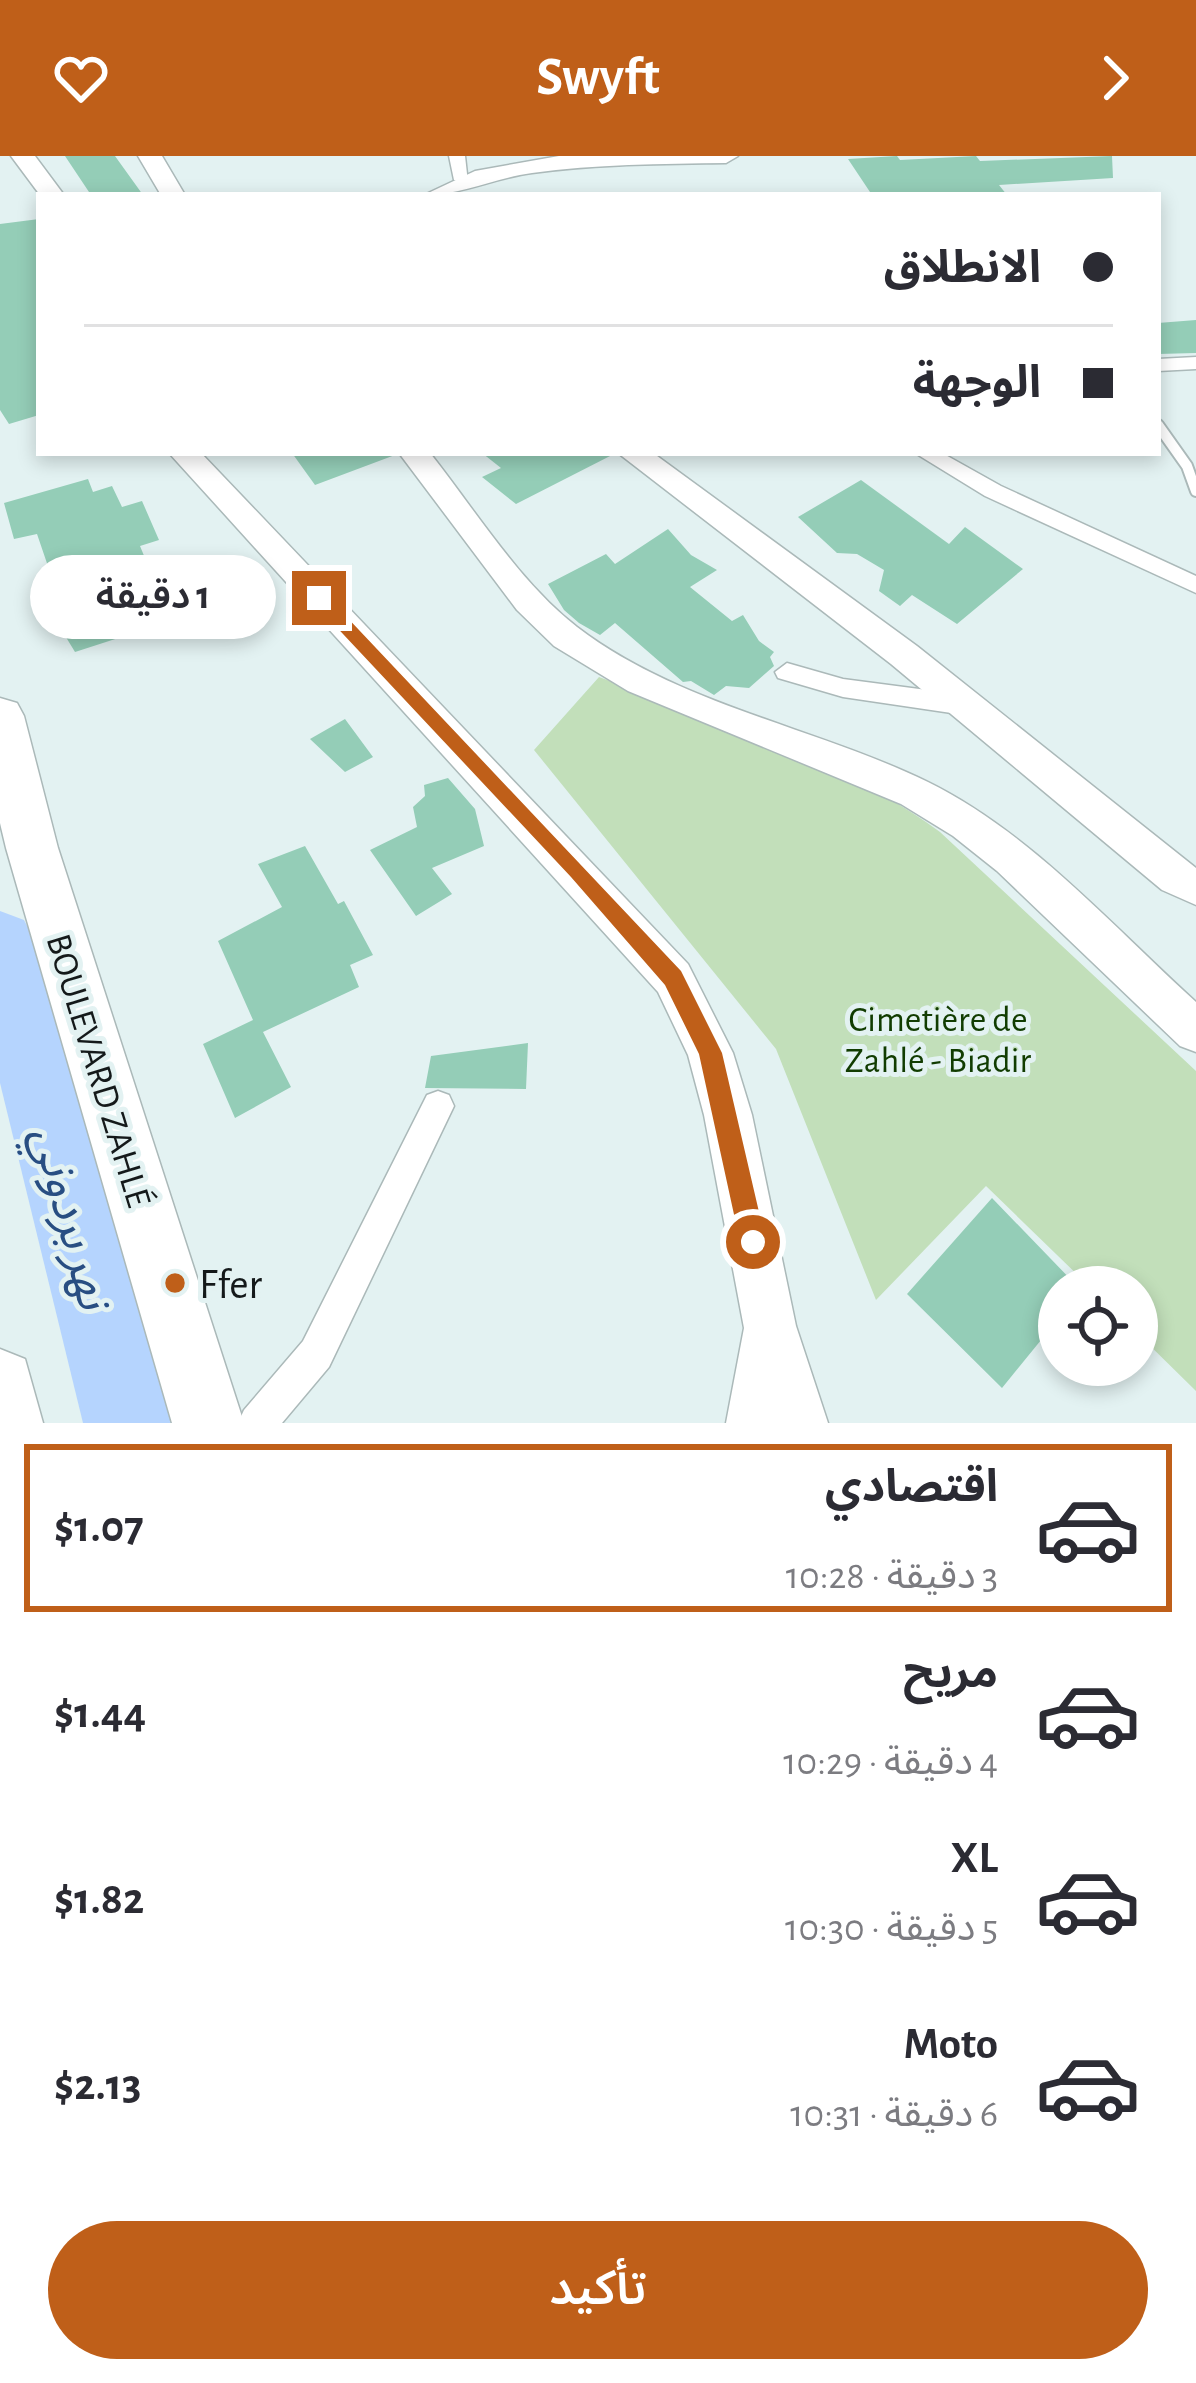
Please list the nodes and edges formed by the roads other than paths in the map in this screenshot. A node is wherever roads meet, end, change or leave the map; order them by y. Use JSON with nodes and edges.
{"nodes":[{"id":1,"x":22,"y":156,"type":"edge"},
{"id":2,"x":150,"y":156,"type":"edge"},
{"id":3,"x":618,"y":156,"type":"edge"},
{"id":4,"x":633,"y":156,"type":"edge"},
{"id":5,"x":726,"y":156,"type":"edge"},
{"id":6,"x":592,"y":161,"type":"junction"},
{"id":7,"x":459,"y":168,"type":"edge"},
{"id":8,"x":50,"y":192,"type":"edge"},
{"id":9,"x":171,"y":192,"type":"edge"},
{"id":10,"x":439,"y":192,"type":"edge"},
{"id":11,"x":1196,"y":363,"type":"edge"},
{"id":12,"x":1161,"y":365,"type":"edge"},
{"id":13,"x":1161,"y":428,"type":"edge"},
{"id":14,"x":187,"y":456,"type":"edge"},
{"id":15,"x":416,"y":456,"type":"edge"},
{"id":16,"x":637,"y":456,"type":"edge"},
{"id":17,"x":931,"y":456,"type":"edge"},
{"id":18,"x":1196,"y":491,"type":"edge"},
{"id":19,"x":1196,"y":585,"type":"edge"},
{"id":20,"x":787,"y":672,"type":"dead end"},
{"id":21,"x":965,"y":705,"type":"junction"},
{"id":22,"x":0,"y":716,"type":"edge"},
{"id":23,"x":12,"y":835,"type":"edge"},
{"id":24,"x":1196,"y":888,"type":"edge"},
{"id":25,"x":1196,"y":1030,"type":"edge"},
{"id":26,"x":438,"y":1106,"type":"dead end"},
{"id":27,"x":770,"y":1327,"type":"junction"},
{"id":28,"x":0,"y":1384,"type":"edge"},
{"id":29,"x":7,"y":1423,"type":"edge"},
{"id":30,"x":208,"y":1423,"type":"edge"},
{"id":31,"x":257,"y":1423,"type":"edge"},
{"id":32,"x":752,"y":1423,"type":"edge"},
{"id":33,"x":801,"y":1423,"type":"edge"}],
"edges":[{"from":1,"to":8,"type":"street"},
{"from":2,"to":9,"type":"street"},
{"from":3,"to":6,"type":"street"},
{"from":4,"to":5,"type":"street"},
{"from":4,"to":6,"type":"street"},
{"from":6,"to":7,"type":"street"},
{"from":7,"to":10,"type":"street"},
{"from":11,"to":12,"type":"street"},
{"from":13,"to":18,"type":"lane"},
{"from":14,"to":27,"type":"street"},
{"from":15,"to":25,"type":"street"},
{"from":16,"to":21,"type":"street"},
{"from":17,"to":19,"type":"street"},
{"from":20,"to":21,"type":"street"},
{"from":21,"to":24,"type":"street"},
{"from":22,"to":23,"type":"highway","name":"BOULEVARD ZAHLÉ"},
{"from":23,"to":30,"type":"highway","name":"BOULEVARD ZAHLÉ"},
{"from":26,"to":31,"type":"street"},
{"from":27,"to":32,"type":"street"},
{"from":27,"to":33,"type":"street"},
{"from":28,"to":29,"type":"highway"}]}
